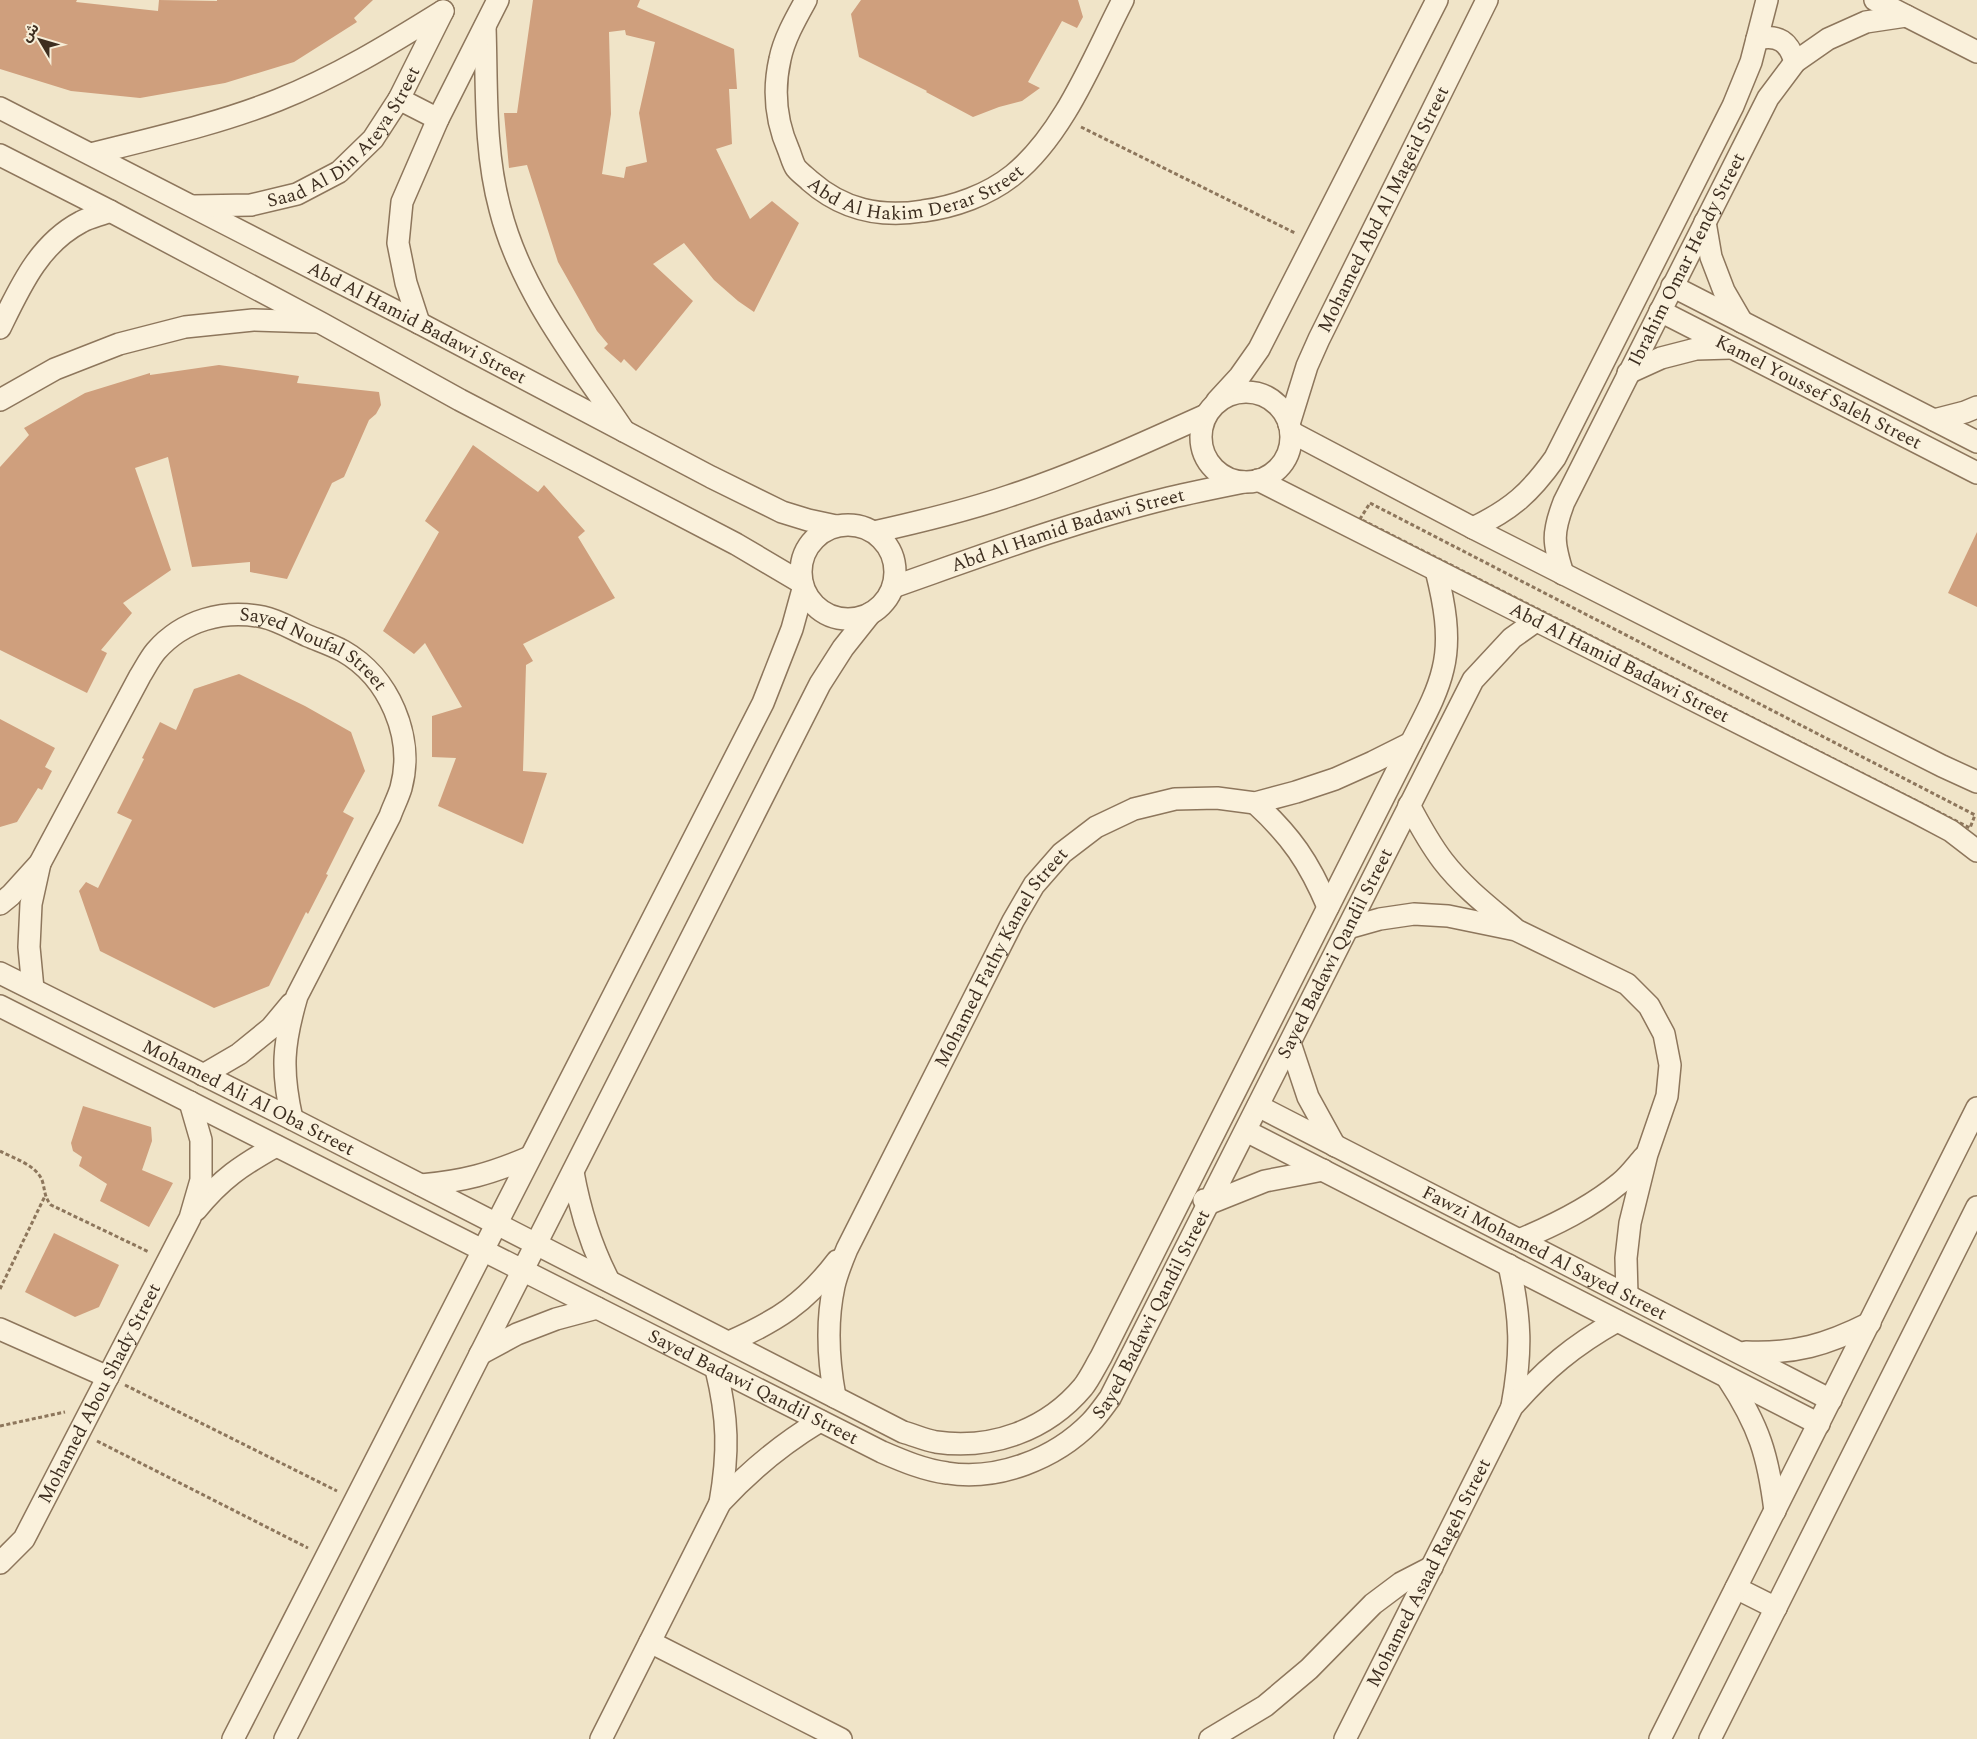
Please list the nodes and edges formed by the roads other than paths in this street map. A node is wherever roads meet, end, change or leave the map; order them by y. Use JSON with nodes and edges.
{"nodes":[{"id":1,"x":498,"y":0,"type":"edge"},
{"id":2,"x":806,"y":0,"type":"edge"},
{"id":3,"x":1123,"y":0,"type":"edge"},
{"id":4,"x":1437,"y":0,"type":"edge"},
{"id":5,"x":1487,"y":0,"type":"edge"},
{"id":6,"x":1767,"y":0,"type":"edge"},
{"id":7,"x":1875,"y":0,"type":"edge"},
{"id":8,"x":446,"y":6,"type":"edge"},
{"id":9,"x":1906,"y":16,"type":"junction"},
{"id":10,"x":485,"y":27,"type":"junction"},
{"id":11,"x":1757,"y":39,"type":"junction"},
{"id":12,"x":1977,"y":52,"type":"edge"},
{"id":13,"x":1796,"y":62,"type":"junction"},
{"id":14,"x":399,"y":99,"type":"junction"},
{"id":15,"x":0,"y":108,"type":"edge"},
{"id":16,"x":438,"y":119,"type":"junction"},
{"id":17,"x":91,"y":154,"type":"junction"},
{"id":18,"x":0,"y":155,"type":"edge"},
{"id":19,"x":191,"y":206,"type":"junction"},
{"id":20,"x":110,"y":211,"type":"junction"},
{"id":21,"x":1705,"y":222,"type":"junction"},
{"id":22,"x":1672,"y":286,"type":"junction"},
{"id":23,"x":1660,"y":311,"type":"junction"},
{"id":24,"x":1742,"y":322,"type":"junction"},
{"id":25,"x":321,"y":323,"type":"junction"},
{"id":26,"x":419,"y":323,"type":"junction"},
{"id":27,"x":0,"y":328,"type":"edge"},
{"id":28,"x":1732,"y":348,"type":"junction"},
{"id":29,"x":1628,"y":373,"type":"junction"},
{"id":30,"x":0,"y":400,"type":"edge"},
{"id":31,"x":1977,"y":407,"type":"edge"},
{"id":32,"x":1212,"y":408,"type":"junction"},
{"id":33,"x":1934,"y":420,"type":"junction"},
{"id":34,"x":1290,"y":428,"type":"junction"},
{"id":35,"x":626,"y":433,"type":"junction"},
{"id":36,"x":1977,"y":442,"type":"edge"},
{"id":37,"x":1977,"y":472,"type":"edge"},
{"id":38,"x":1251,"y":481,"type":"junction"},
{"id":39,"x":836,"y":526,"type":"junction"},
{"id":40,"x":1473,"y":528,"type":"junction"},
{"id":41,"x":874,"y":532,"type":"junction"},
{"id":42,"x":1436,"y":570,"type":"junction"},
{"id":43,"x":1563,"y":574,"type":"junction"},
{"id":44,"x":803,"y":586,"type":"junction"},
{"id":45,"x":893,"y":587,"type":"junction"},
{"id":46,"x":870,"y":614,"type":"junction"},
{"id":47,"x":1536,"y":621,"type":"junction"},
{"id":48,"x":1443,"y":668,"type":"junction"},
{"id":49,"x":1473,"y":680,"type":"junction"},
{"id":50,"x":1411,"y":743,"type":"junction"},
{"id":51,"x":1977,"y":782,"type":"edge"},
{"id":52,"x":1255,"y":803,"type":"junction"},
{"id":53,"x":1409,"y":805,"type":"junction"},
{"id":54,"x":1977,"y":851,"type":"edge"},
{"id":55,"x":40,"y":863,"type":"junction"},
{"id":56,"x":0,"y":904,"type":"edge"},
{"id":57,"x":1328,"y":907,"type":"junction"},
{"id":58,"x":1348,"y":928,"type":"junction"},
{"id":59,"x":1516,"y":930,"type":"junction"},
{"id":60,"x":0,"y":973,"type":"edge"},
{"id":61,"x":33,"y":989,"type":"junction"},
{"id":62,"x":297,"y":996,"type":"junction"},
{"id":63,"x":6,"y":1015,"type":"edge"},
{"id":64,"x":1290,"y":1043,"type":"junction"},
{"id":65,"x":202,"y":1074,"type":"junction"},
{"id":66,"x":190,"y":1102,"type":"junction"},
{"id":67,"x":1258,"y":1106,"type":"junction"},
{"id":68,"x":1977,"y":1108,"type":"edge"},
{"id":69,"x":292,"y":1120,"type":"junction"},
{"id":70,"x":1246,"y":1131,"type":"junction"},
{"id":71,"x":276,"y":1146,"type":"junction"},
{"id":72,"x":1336,"y":1146,"type":"junction"},
{"id":73,"x":1647,"y":1154,"type":"junction"},
{"id":74,"x":530,"y":1157,"type":"junction"},
{"id":75,"x":1324,"y":1170,"type":"junction"},
{"id":76,"x":573,"y":1172,"type":"junction"},
{"id":77,"x":421,"y":1185,"type":"junction"},
{"id":78,"x":1184,"y":1192,"type":"junction"},
{"id":79,"x":1210,"y":1202,"type":"junction"},
{"id":80,"x":1977,"y":1207,"type":"edge"},
{"id":81,"x":190,"y":1218,"type":"junction"},
{"id":82,"x":496,"y":1224,"type":"junction"},
{"id":83,"x":1519,"y":1240,"type":"junction"},
{"id":84,"x":536,"y":1244,"type":"junction"},
{"id":85,"x":846,"y":1249,"type":"junction"},
{"id":86,"x":483,"y":1251,"type":"junction"},
{"id":87,"x":1509,"y":1265,"type":"junction"},
{"id":88,"x":523,"y":1271,"type":"junction"},
{"id":89,"x":609,"y":1281,"type":"junction"},
{"id":90,"x":1627,"y":1295,"type":"junction"},
{"id":91,"x":596,"y":1308,"type":"junction"},
{"id":92,"x":1617,"y":1321,"type":"junction"},
{"id":93,"x":1870,"y":1323,"type":"junction"},
{"id":94,"x":0,"y":1329,"type":"edge"},
{"id":95,"x":729,"y":1342,"type":"junction"},
{"id":96,"x":1738,"y":1352,"type":"junction"},
{"id":97,"x":480,"y":1354,"type":"junction"},
{"id":98,"x":716,"y":1369,"type":"junction"},
{"id":99,"x":108,"y":1377,"type":"junction"},
{"id":100,"x":1726,"y":1377,"type":"junction"},
{"id":101,"x":835,"y":1397,"type":"junction"},
{"id":102,"x":1831,"y":1400,"type":"junction"},
{"id":103,"x":1512,"y":1407,"type":"junction"},
{"id":104,"x":820,"y":1421,"type":"junction"},
{"id":105,"x":1819,"y":1424,"type":"junction"},
{"id":106,"x":720,"y":1503,"type":"junction"},
{"id":107,"x":1775,"y":1511,"type":"junction"},
{"id":108,"x":0,"y":1563,"type":"edge"},
{"id":109,"x":1432,"y":1567,"type":"junction"},
{"id":110,"x":1736,"y":1588,"type":"junction"},
{"id":111,"x":1776,"y":1608,"type":"junction"},
{"id":112,"x":650,"y":1642,"type":"junction"},
{"id":113,"x":233,"y":1736,"type":"edge"},
{"id":114,"x":285,"y":1739,"type":"edge"},
{"id":115,"x":601,"y":1739,"type":"edge"},
{"id":116,"x":841,"y":1739,"type":"edge"},
{"id":117,"x":1210,"y":1739,"type":"edge"},
{"id":118,"x":1345,"y":1739,"type":"edge"},
{"id":119,"x":1660,"y":1739,"type":"edge"},
{"id":120,"x":1710,"y":1739,"type":"edge"}],
"edges":[{"from":1,"to":10,"type":"street"},
{"from":2,"to":3,"type":"street","name":"Abd Al Hakim Derar Street"},
{"from":4,"to":32,"type":"street"},
{"from":5,"to":34,"type":"street","name":"Mohamed Abd Al Mageid Street"},
{"from":6,"to":11,"type":"street","name":"Ibrahim Omar Hendy Street"},
{"from":7,"to":9,"type":"street"},
{"from":8,"to":14,"type":"street","name":"Saad Al Din Ateya Street"},
{"from":8,"to":17,"type":"street"},
{"from":9,"to":12,"type":"street"},
{"from":9,"to":13,"type":"street","name":"Ibrahim Omar Hendy Street"},
{"from":10,"to":16,"type":"street"},
{"from":10,"to":35,"type":"street"},
{"from":11,"to":13,"type":"street"},
{"from":11,"to":40,"type":"street","name":"Ibrahim Omar Hendy Street"},
{"from":13,"to":21,"type":"street","name":"Ibrahim Omar Hendy Street"},
{"from":14,"to":16,"type":"street"},
{"from":14,"to":19,"type":"street","name":"Saad Al Din Ateya Street"},
{"from":15,"to":17,"type":"street","name":"Abd Al Hamid Badawi Street"},
{"from":16,"to":26,"type":"street"},
{"from":17,"to":19,"type":"street","name":"Abd Al Hamid Badawi Street"},
{"from":18,"to":20,"type":"street"},
{"from":19,"to":26,"type":"street","name":"Abd Al Hamid Badawi Street"},
{"from":20,"to":25,"type":"street"},
{"from":20,"to":27,"type":"street"},
{"from":21,"to":22,"type":"street","name":"Ibrahim Omar Hendy Street"},
{"from":21,"to":24,"type":"street"},
{"from":22,"to":23,"type":"street","name":"Ibrahim Omar Hendy Street"},
{"from":22,"to":24,"type":"street","name":"Kamel Youssef Saleh Street"},
{"from":23,"to":28,"type":"street","name":"Kamel Youssef Saleh Street"},
{"from":23,"to":29,"type":"street","name":"Ibrahim Omar Hendy Street"},
{"from":24,"to":33,"type":"street","name":"Kamel Youssef Saleh Street"},
{"from":25,"to":30,"type":"street"},
{"from":25,"to":44,"type":"street"},
{"from":26,"to":35,"type":"street","name":"Abd Al Hamid Badawi Street"},
{"from":28,"to":29,"type":"street"},
{"from":28,"to":37,"type":"street","name":"Kamel Youssef Saleh Street"},
{"from":29,"to":43,"type":"street","name":"Ibrahim Omar Hendy Street"},
{"from":31,"to":33,"type":"street"},
{"from":32,"to":34,"type":"street"},
{"from":32,"to":38,"type":"street"},
{"from":32,"to":41,"type":"street"},
{"from":33,"to":36,"type":"street","name":"Kamel Youssef Saleh Street"},
{"from":34,"to":38,"type":"street"},
{"from":34,"to":40,"type":"street"},
{"from":35,"to":39,"type":"street","name":"Abd Al Hamid Badawi Street"},
{"from":38,"to":42,"type":"street","name":"Abd Al Hamid Badawi Street"},
{"from":38,"to":45,"type":"street","name":"Abd Al Hamid Badawi Street"},
{"from":39,"to":41,"type":"street"},
{"from":39,"to":44,"type":"street"},
{"from":40,"to":43,"type":"street"},
{"from":41,"to":45,"type":"street"},
{"from":42,"to":47,"type":"street","name":"Abd Al Hamid Badawi Street"},
{"from":42,"to":48,"type":"street","name":"Sayed Badawi Qandil Street"},
{"from":43,"to":51,"type":"street"},
{"from":44,"to":46,"type":"street"},
{"from":44,"to":74,"type":"street"},
{"from":45,"to":46,"type":"street"},
{"from":46,"to":76,"type":"street"},
{"from":47,"to":49,"type":"street","name":"Sayed Badawi Qandil Street"},
{"from":47,"to":54,"type":"street","name":"Abd Al Hamid Badawi Street"},
{"from":48,"to":49,"type":"street"},
{"from":48,"to":50,"type":"street","name":"Sayed Badawi Qandil Street"},
{"from":49,"to":53,"type":"street","name":"Sayed Badawi Qandil Street"},
{"from":50,"to":52,"type":"street","name":"Mohamed Fathy Kamel Street"},
{"from":50,"to":57,"type":"street","name":"Sayed Badawi Qandil Street"},
{"from":52,"to":57,"type":"street"},
{"from":52,"to":85,"type":"street","name":"Mohamed Fathy Kamel Street"},
{"from":53,"to":58,"type":"street","name":"Sayed Badawi Qandil Street"},
{"from":53,"to":59,"type":"street"},
{"from":55,"to":56,"type":"street","name":"Sayed Noufal Street"},
{"from":55,"to":61,"type":"street","name":"Sayed Noufal Street"},
{"from":55,"to":62,"type":"street","name":"Sayed Noufal Street"},
{"from":57,"to":78,"type":"street","name":"Sayed Badawi Qandil Street"},
{"from":58,"to":59,"type":"street"},
{"from":58,"to":64,"type":"street","name":"Sayed Badawi Qandil Street"},
{"from":59,"to":73,"type":"street"},
{"from":60,"to":61,"type":"street","name":"Mohamed Ali Al Oba Street"},
{"from":61,"to":65,"type":"street","name":"Mohamed Ali Al Oba Street"},
{"from":62,"to":65,"type":"street","name":"Sayed Noufal Street"},
{"from":62,"to":69,"type":"street","name":"Sayed Noufal Street"},
{"from":63,"to":66,"type":"street","name":"Mohamed Ali Al Oba Street"},
{"from":64,"to":67,"type":"street","name":"Sayed Badawi Qandil Street"},
{"from":64,"to":72,"type":"street"},
{"from":65,"to":69,"type":"street","name":"Mohamed Ali Al Oba Street"},
{"from":66,"to":71,"type":"street","name":"Mohamed Ali Al Oba Street"},
{"from":66,"to":81,"type":"street","name":"Mohamed Abou Shady Street"},
{"from":67,"to":70,"type":"street","name":"Sayed Badawi Qandil Street"},
{"from":67,"to":72,"type":"street","name":"Fawzi Mohamed Al Sayed Street"},
{"from":68,"to":93,"type":"street"},
{"from":69,"to":77,"type":"street","name":"Mohamed Ali Al Oba Street"},
{"from":70,"to":75,"type":"street","name":"Fawzi Mohamed Al Sayed Street"},
{"from":70,"to":79,"type":"street","name":"Sayed Badawi Qandil Street"},
{"from":71,"to":81,"type":"street","name":"Mohamed Abou Shady Street"},
{"from":71,"to":86,"type":"street","name":"Mohamed Ali Al Oba Street"},
{"from":72,"to":83,"type":"street","name":"Fawzi Mohamed Al Sayed Street"},
{"from":73,"to":83,"type":"street"},
{"from":73,"to":90,"type":"street"},
{"from":74,"to":77,"type":"street"},
{"from":74,"to":82,"type":"street"},
{"from":75,"to":79,"type":"street"},
{"from":75,"to":87,"type":"street","name":"Fawzi Mohamed Al Sayed Street"},
{"from":76,"to":84,"type":"street"},
{"from":76,"to":89,"type":"street"},
{"from":77,"to":82,"type":"street","name":"Mohamed Ali Al Oba Street"},
{"from":78,"to":79,"type":"street"},
{"from":78,"to":101,"type":"street","name":"Sayed Badawi Qandil Street"},
{"from":79,"to":104,"type":"street","name":"Sayed Badawi Qandil Street"},
{"from":80,"to":111,"type":"street"},
{"from":81,"to":99,"type":"street","name":"Mohamed Abou Shady Street"},
{"from":82,"to":84,"type":"street","name":"Sayed Badawi Qandil Street"},
{"from":82,"to":86,"type":"street"},
{"from":83,"to":90,"type":"street","name":"Fawzi Mohamed Al Sayed Street"},
{"from":84,"to":88,"type":"street"},
{"from":84,"to":89,"type":"street","name":"Sayed Badawi Qandil Street"},
{"from":85,"to":95,"type":"street","name":"Mohamed Fathy Kamel Street"},
{"from":85,"to":101,"type":"street","name":"Mohamed Fathy Kamel Street"},
{"from":86,"to":88,"type":"street","name":"Sayed Badawi Qandil Street"},
{"from":86,"to":113,"type":"street"},
{"from":87,"to":92,"type":"street","name":"Fawzi Mohamed Al Sayed Street"},
{"from":87,"to":103,"type":"street","name":"Mohamed Asaad Rageh Street"},
{"from":88,"to":91,"type":"street","name":"Sayed Badawi Qandil Street"},
{"from":88,"to":97,"type":"street"},
{"from":89,"to":95,"type":"street","name":"Sayed Badawi Qandil Street"},
{"from":90,"to":96,"type":"street","name":"Fawzi Mohamed Al Sayed Street"},
{"from":91,"to":97,"type":"street"},
{"from":91,"to":98,"type":"street","name":"Sayed Badawi Qandil Street"},
{"from":92,"to":100,"type":"street","name":"Fawzi Mohamed Al Sayed Street"},
{"from":92,"to":103,"type":"street","name":"Mohamed Asaad Rageh Street"},
{"from":93,"to":96,"type":"street"},
{"from":93,"to":102,"type":"street"},
{"from":94,"to":99,"type":"street"},
{"from":95,"to":101,"type":"street","name":"Sayed Badawi Qandil Street"},
{"from":96,"to":102,"type":"street","name":"Fawzi Mohamed Al Sayed Street"},
{"from":97,"to":114,"type":"street"},
{"from":98,"to":104,"type":"street","name":"Sayed Badawi Qandil Street"},
{"from":98,"to":106,"type":"street"},
{"from":99,"to":108,"type":"street","name":"Mohamed Abou Shady Street"},
{"from":100,"to":105,"type":"street","name":"Fawzi Mohamed Al Sayed Street"},
{"from":100,"to":107,"type":"street"},
{"from":102,"to":105,"type":"street"},
{"from":103,"to":109,"type":"street","name":"Mohamed Asaad Rageh Street"},
{"from":104,"to":106,"type":"street"},
{"from":105,"to":107,"type":"street"},
{"from":106,"to":112,"type":"street"},
{"from":107,"to":110,"type":"street"},
{"from":109,"to":117,"type":"street"},
{"from":109,"to":118,"type":"street","name":"Mohamed Asaad Rageh Street"},
{"from":110,"to":111,"type":"street"},
{"from":110,"to":119,"type":"street"},
{"from":111,"to":120,"type":"street"},
{"from":112,"to":115,"type":"street"},
{"from":112,"to":116,"type":"street"}]}
